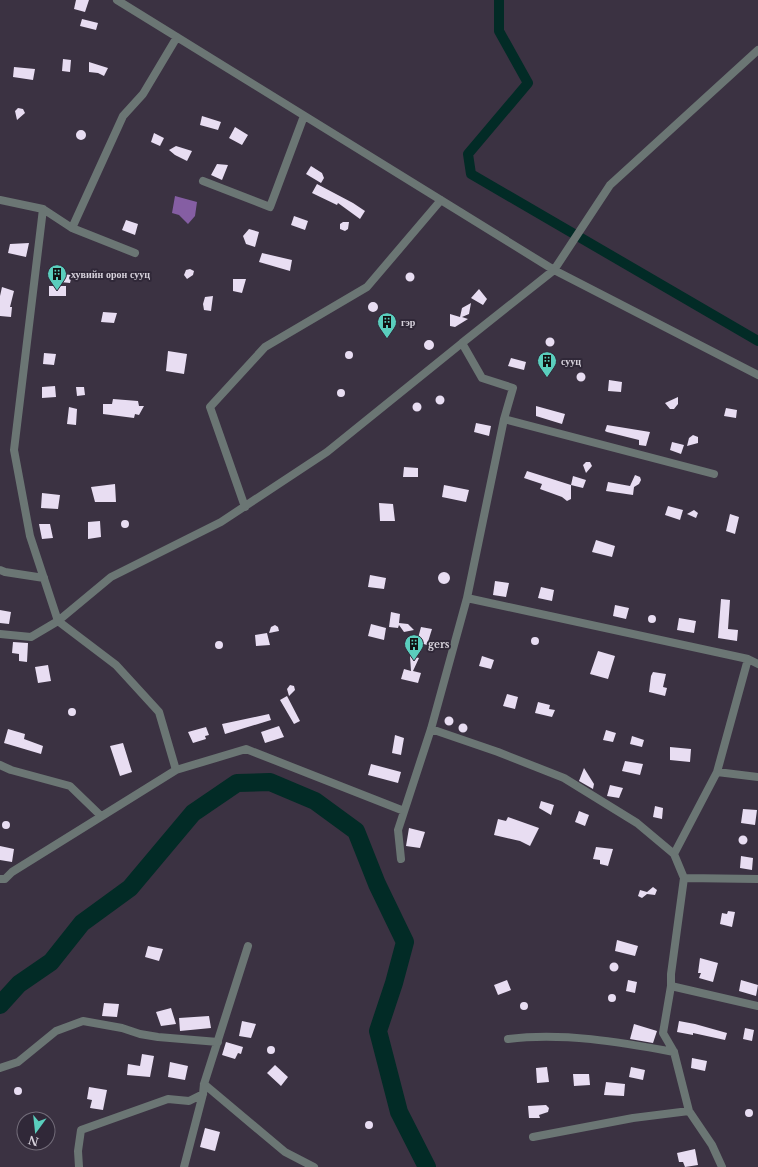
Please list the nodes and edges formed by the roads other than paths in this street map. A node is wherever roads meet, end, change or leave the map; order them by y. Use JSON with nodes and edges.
{"nodes":[{"id":1,"x":117,"y":0,"type":"edge"},
{"id":2,"x":177,"y":37,"type":"junction"},
{"id":3,"x":758,"y":50,"type":"edge"},
{"id":4,"x":304,"y":116,"type":"junction"},
{"id":5,"x":204,"y":181,"type":"dead end"},
{"id":6,"x":0,"y":200,"type":"edge"},
{"id":7,"x":441,"y":200,"type":"junction"},
{"id":8,"x":43,"y":209,"type":"junction"},
{"id":9,"x":72,"y":228,"type":"junction"},
{"id":10,"x":135,"y":253,"type":"dead end"},
{"id":11,"x":554,"y":270,"type":"junction"},
{"id":12,"x":462,"y":343,"type":"junction"},
{"id":13,"x":758,"y":375,"type":"edge"},
{"id":14,"x":504,"y":419,"type":"junction"},
{"id":15,"x":714,"y":474,"type":"dead end"},
{"id":16,"x":245,"y":506,"type":"junction"},
{"id":17,"x":0,"y":570,"type":"edge"},
{"id":18,"x":44,"y":578,"type":"junction"},
{"id":19,"x":467,"y":598,"type":"junction"},
{"id":20,"x":58,"y":621,"type":"junction"},
{"id":21,"x":0,"y":634,"type":"edge"},
{"id":22,"x":758,"y":656,"type":"edge"},
{"id":23,"x":748,"y":659,"type":"junction"},
{"id":24,"x":758,"y":664,"type":"edge"},
{"id":25,"x":431,"y":729,"type":"junction"},
{"id":26,"x":0,"y":765,"type":"edge"},
{"id":27,"x":176,"y":770,"type":"junction"},
{"id":28,"x":717,"y":772,"type":"junction"},
{"id":29,"x":758,"y":777,"type":"edge"},
{"id":30,"x":404,"y":811,"type":"junction"},
{"id":31,"x":101,"y":816,"type":"junction"},
{"id":32,"x":674,"y":854,"type":"junction"},
{"id":33,"x":401,"y":859,"type":"dead end"},
{"id":34,"x":684,"y":878,"type":"junction"},
{"id":35,"x":0,"y":879,"type":"edge"},
{"id":36,"x":758,"y":879,"type":"edge"},
{"id":37,"x":248,"y":946,"type":"dead end"},
{"id":38,"x":671,"y":986,"type":"junction"},
{"id":39,"x":758,"y":1006,"type":"edge"},
{"id":40,"x":508,"y":1039,"type":"dead end"},
{"id":41,"x":218,"y":1042,"type":"junction"},
{"id":42,"x":674,"y":1052,"type":"junction"},
{"id":43,"x":0,"y":1068,"type":"edge"},
{"id":44,"x":204,"y":1084,"type":"junction"},
{"id":45,"x":203,"y":1094,"type":"junction"},
{"id":46,"x":689,"y":1111,"type":"junction"},
{"id":47,"x":534,"y":1137,"type":"dead end"},
{"id":48,"x":79,"y":1167,"type":"edge"},
{"id":49,"x":184,"y":1167,"type":"edge"},
{"id":50,"x":314,"y":1167,"type":"edge"},
{"id":51,"x":722,"y":1167,"type":"edge"}],
"edges":[{"from":1,"to":2,"type":"street"},
{"from":2,"to":4,"type":"street"},
{"from":2,"to":9,"type":"street"},
{"from":3,"to":11,"type":"street"},
{"from":4,"to":5,"type":"street"},
{"from":4,"to":7,"type":"street"},
{"from":6,"to":8,"type":"street"},
{"from":7,"to":11,"type":"street"},
{"from":7,"to":16,"type":"street"},
{"from":8,"to":9,"type":"street"},
{"from":8,"to":18,"type":"street"},
{"from":9,"to":10,"type":"street"},
{"from":11,"to":12,"type":"street"},
{"from":11,"to":13,"type":"street"},
{"from":12,"to":14,"type":"street"},
{"from":12,"to":16,"type":"street"},
{"from":14,"to":15,"type":"street"},
{"from":14,"to":19,"type":"street"},
{"from":16,"to":20,"type":"street"},
{"from":17,"to":18,"type":"street"},
{"from":18,"to":20,"type":"street"},
{"from":19,"to":23,"type":"street"},
{"from":19,"to":25,"type":"street"},
{"from":20,"to":21,"type":"street"},
{"from":20,"to":27,"type":"street"},
{"from":22,"to":23,"type":"street"},
{"from":23,"to":24,"type":"street"},
{"from":23,"to":28,"type":"street"},
{"from":25,"to":30,"type":"street"},
{"from":25,"to":32,"type":"street"},
{"from":26,"to":31,"type":"street"},
{"from":27,"to":30,"type":"street"},
{"from":27,"to":31,"type":"street"},
{"from":28,"to":29,"type":"street"},
{"from":28,"to":32,"type":"street"},
{"from":30,"to":33,"type":"street"},
{"from":31,"to":35,"type":"street"},
{"from":32,"to":34,"type":"street"},
{"from":34,"to":36,"type":"street"},
{"from":34,"to":38,"type":"street"},
{"from":37,"to":41,"type":"street"},
{"from":38,"to":39,"type":"street"},
{"from":38,"to":42,"type":"street"},
{"from":40,"to":42,"type":"street"},
{"from":41,"to":43,"type":"street"},
{"from":41,"to":44,"type":"street"},
{"from":42,"to":46,"type":"street"},
{"from":44,"to":45,"type":"street"},
{"from":44,"to":50,"type":"street"},
{"from":45,"to":48,"type":"street"},
{"from":45,"to":49,"type":"street"},
{"from":46,"to":47,"type":"street"},
{"from":46,"to":51,"type":"street"}]}
